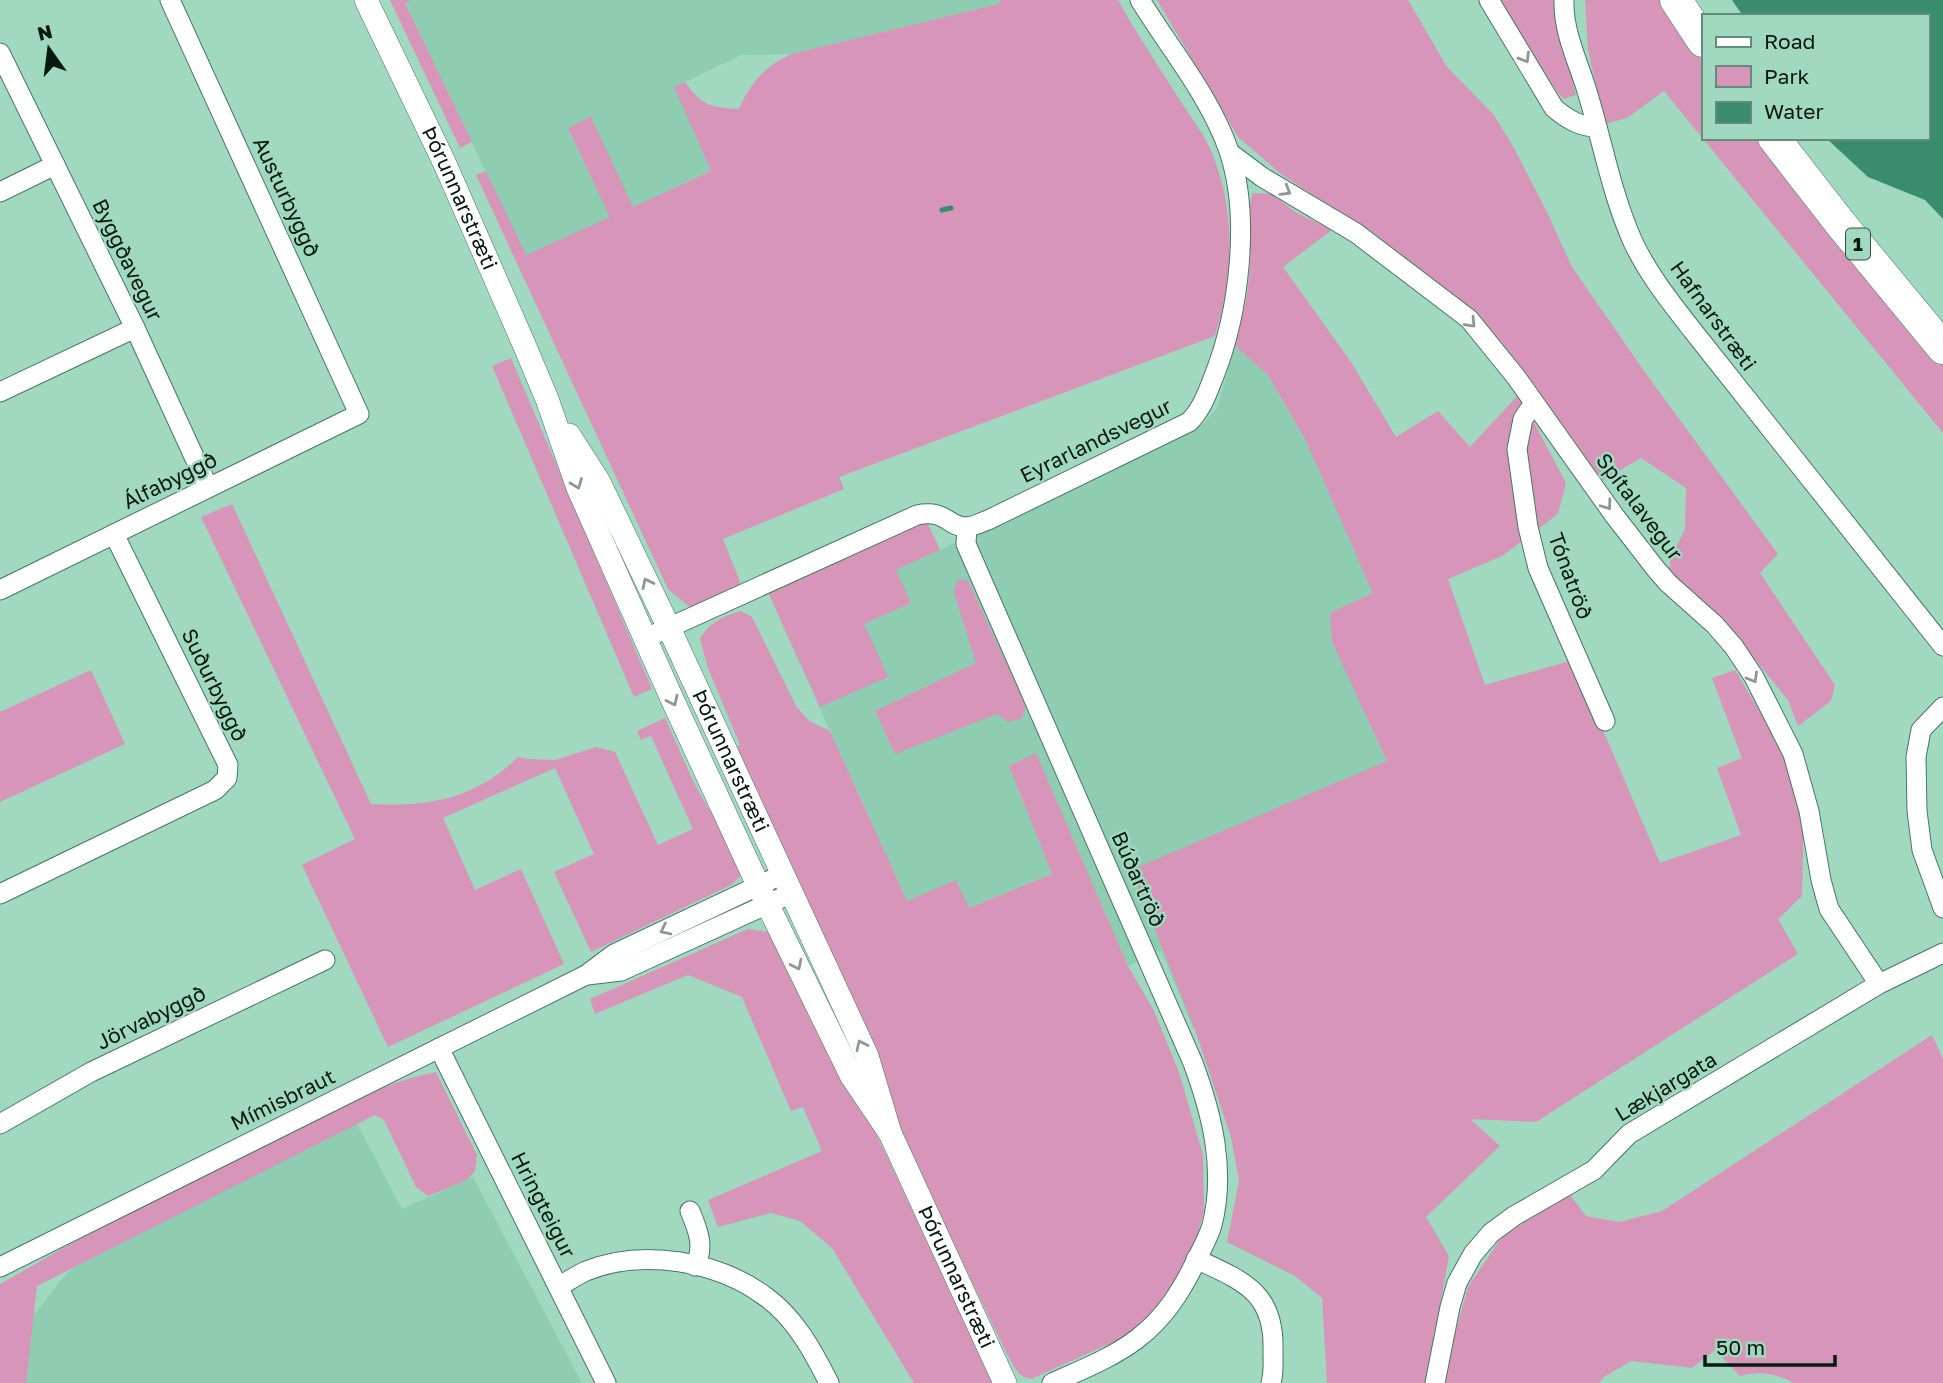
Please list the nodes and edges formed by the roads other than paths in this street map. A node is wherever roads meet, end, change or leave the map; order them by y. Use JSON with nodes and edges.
{"nodes":[{"id":1,"x":170,"y":0,"type":"edge"},
{"id":2,"x":366,"y":0,"type":"edge"},
{"id":3,"x":1140,"y":0,"type":"edge"},
{"id":4,"x":1489,"y":0,"type":"edge"},
{"id":5,"x":1564,"y":0,"type":"edge"},
{"id":6,"x":1575,"y":0,"type":"edge"},
{"id":7,"x":1676,"y":0,"type":"edge"},
{"id":8,"x":1570,"y":39,"type":"junction"},
{"id":9,"x":1702,"y":39,"type":"edge"},
{"id":10,"x":0,"y":53,"type":"edge"},
{"id":11,"x":1597,"y":127,"type":"junction"},
{"id":12,"x":1776,"y":140,"type":"edge"},
{"id":13,"x":1230,"y":153,"type":"junction"},
{"id":14,"x":55,"y":165,"type":"junction"},
{"id":15,"x":0,"y":192,"type":"edge"},
{"id":16,"x":135,"y":328,"type":"junction"},
{"id":17,"x":1943,"y":348,"type":"edge"},
{"id":18,"x":0,"y":392,"type":"edge"},
{"id":19,"x":547,"y":399,"type":"junction"},
{"id":20,"x":1534,"y":402,"type":"junction"},
{"id":21,"x":359,"y":414,"type":"joint"},
{"id":22,"x":208,"y":487,"type":"junction"},
{"id":23,"x":967,"y":527,"type":"junction"},
{"id":24,"x":114,"y":534,"type":"junction"},
{"id":25,"x":0,"y":590,"type":"edge"},
{"id":26,"x":669,"y":628,"type":"junction"},
{"id":27,"x":644,"y":639,"type":"junction"},
{"id":28,"x":1943,"y":646,"type":"edge"},
{"id":29,"x":1943,"y":707,"type":"edge"},
{"id":30,"x":1605,"y":721,"type":"dead end"},
{"id":31,"x":787,"y":883,"type":"junction"},
{"id":32,"x":0,"y":894,"type":"edge"},
{"id":33,"x":763,"y":895,"type":"junction"},
{"id":34,"x":1943,"y":908,"type":"edge"},
{"id":35,"x":1943,"y":953,"type":"edge"},
{"id":36,"x":325,"y":960,"type":"dead end"},
{"id":37,"x":1880,"y":984,"type":"junction"},
{"id":38,"x":439,"y":1048,"type":"junction"},
{"id":39,"x":0,"y":1124,"type":"edge"},
{"id":40,"x":890,"y":1133,"type":"junction"},
{"id":41,"x":690,"y":1211,"type":"dead end"},
{"id":42,"x":1196,"y":1259,"type":"junction"},
{"id":43,"x":0,"y":1266,"type":"edge"},
{"id":44,"x":695,"y":1266,"type":"junction"},
{"id":45,"x":558,"y":1287,"type":"junction"},
{"id":46,"x":1090,"y":1375,"type":"edge"},
{"id":47,"x":606,"y":1383,"type":"edge"},
{"id":48,"x":829,"y":1383,"type":"edge"},
{"id":49,"x":1005,"y":1383,"type":"edge"},
{"id":50,"x":1052,"y":1383,"type":"edge"},
{"id":51,"x":1271,"y":1383,"type":"edge"},
{"id":52,"x":1435,"y":1383,"type":"edge"}],
"edges":[{"from":1,"to":21,"type":"street","name":"Austurbyggð"},
{"from":2,"to":19,"type":"street","name":"Þórunnarstræti"},
{"from":3,"to":13,"type":"street","name":"Eyrarlandsvegur"},
{"from":4,"to":11,"type":"street","one_way":true},
{"from":5,"to":8,"type":"street","name":"Hafnarstræti"},
{"from":6,"to":8,"type":"street"},
{"from":7,"to":9,"type":"highway"},
{"from":8,"to":11,"type":"street","name":"Hafnarstræti"},
{"from":10,"to":14,"type":"street","name":"Byggðavegur"},
{"from":11,"to":28,"type":"street","name":"Hafnarstræti"},
{"from":12,"to":17,"type":"highway","number":"1"},
{"from":13,"to":20,"type":"street","name":"Spítalavegur","one_way":true},
{"from":13,"to":23,"type":"street","name":"Eyrarlandsvegur"},
{"from":14,"to":15,"type":"street"},
{"from":14,"to":16,"type":"street","name":"Byggðavegur"},
{"from":16,"to":18,"type":"street"},
{"from":16,"to":22,"type":"street","name":"Byggðavegur"},
{"from":26,"to":19,"type":"street","name":"Þórunnarstræti","one_way":true},
{"from":19,"to":27,"type":"street","name":"Þórunnarstræti","one_way":true},
{"from":20,"to":30,"type":"street","name":"Tónatröð"},
{"from":20,"to":37,"type":"street","name":"Spítalavegur","one_way":true},
{"from":21,"to":22,"type":"street","name":"Álfabyggð"},
{"from":22,"to":24,"type":"street","name":"Álfabyggð"},
{"from":23,"to":26,"type":"street"},
{"from":23,"to":42,"type":"street","name":"Búðartröð"},
{"from":24,"to":25,"type":"street","name":"Álfabyggð"},
{"from":24,"to":32,"type":"street","name":"Suðurbyggð"},
{"from":26,"to":27,"type":"street"},
{"from":26,"to":31,"type":"street","name":"Þórunnarstræti"},
{"from":27,"to":33,"type":"street","name":"Þórunnarstræti","one_way":true},
{"from":29,"to":34,"type":"street"},
{"from":31,"to":33,"type":"street","name":"Mímisbraut"},
{"from":40,"to":31,"type":"street","name":"Þórunnarstræti","one_way":true},
{"from":33,"to":38,"type":"street","name":"Mímisbraut"},
{"from":33,"to":40,"type":"street","name":"Þórunnarstræti","one_way":true},
{"from":35,"to":37,"type":"street","name":"Lækjargata"},
{"from":36,"to":39,"type":"street","name":"Jörvabyggð"},
{"from":37,"to":52,"type":"street","name":"Lækjargata"},
{"from":38,"to":43,"type":"street","name":"Mímisbraut"},
{"from":38,"to":45,"type":"street","name":"Hringteigur"},
{"from":40,"to":49,"type":"street","name":"Þórunnarstræti"},
{"from":41,"to":44,"type":"street"},
{"from":42,"to":46,"type":"street","name":"Búðartröð"},
{"from":42,"to":51,"type":"street"},
{"from":44,"to":45,"type":"street"},
{"from":44,"to":48,"type":"street"},
{"from":45,"to":47,"type":"street","name":"Hringteigur"},
{"from":46,"to":50,"type":"street","name":"Búðartröð"}]}
